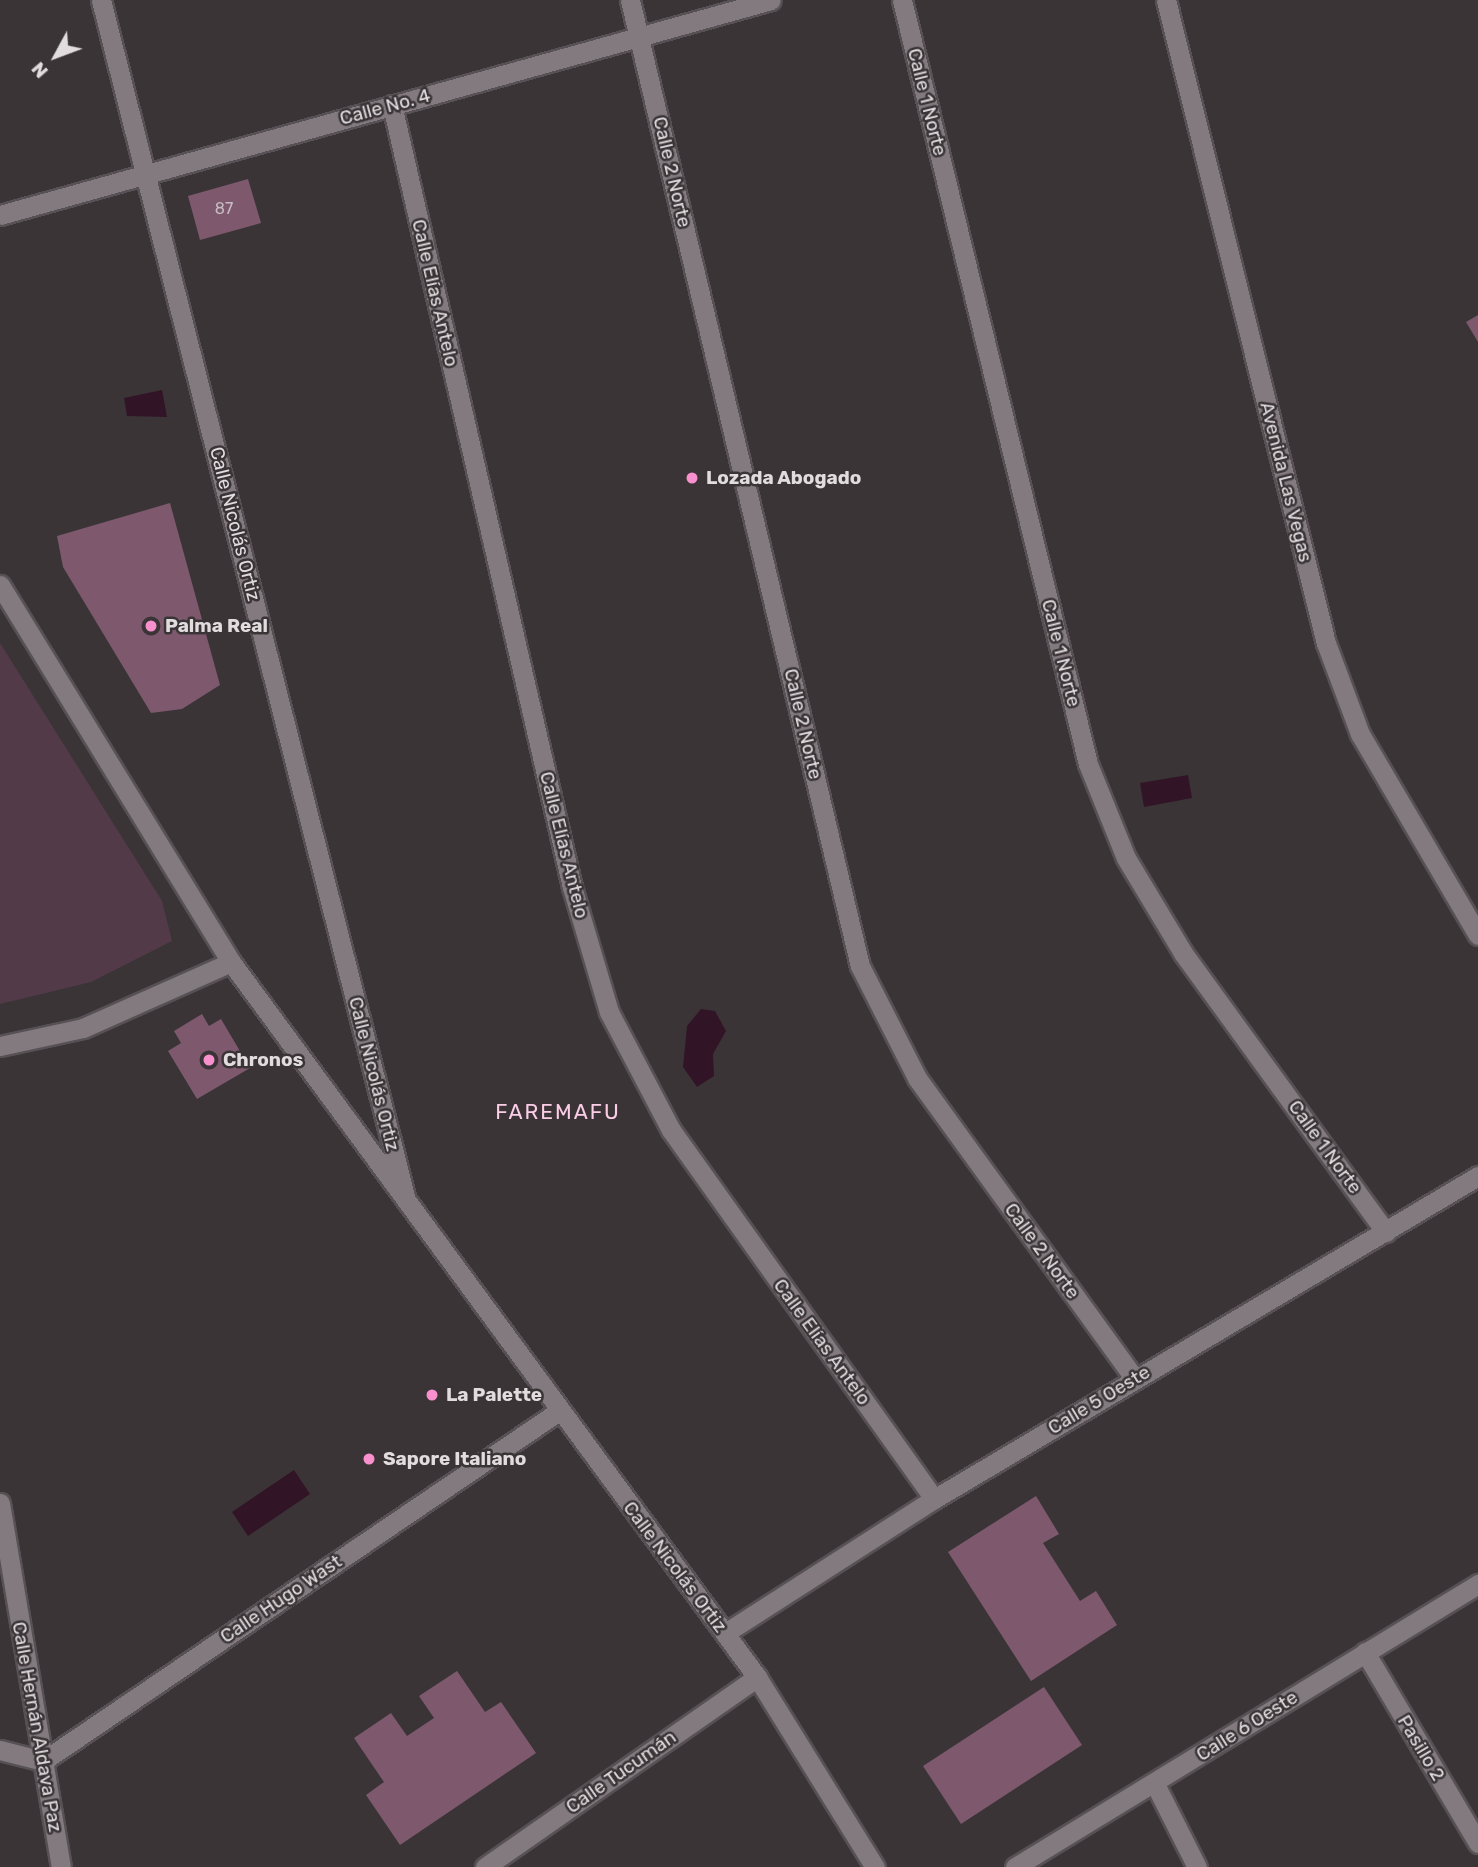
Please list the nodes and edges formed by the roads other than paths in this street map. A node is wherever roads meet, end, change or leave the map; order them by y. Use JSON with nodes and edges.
{"nodes":[{"id":1,"x":102,"y":0,"type":"edge"},
{"id":2,"x":630,"y":0,"type":"edge"},
{"id":3,"x":771,"y":0,"type":"edge"},
{"id":4,"x":902,"y":0,"type":"edge"},
{"id":5,"x":1166,"y":0,"type":"edge"},
{"id":6,"x":639,"y":37,"type":"junction"},
{"id":7,"x":392,"y":105,"type":"junction"},
{"id":8,"x":145,"y":171,"type":"junction"},
{"id":9,"x":0,"y":215,"type":"edge"},
{"id":10,"x":0,"y":585,"type":"edge"},
{"id":11,"x":1478,"y":934,"type":"edge"},
{"id":12,"x":230,"y":962,"type":"junction"},
{"id":13,"x":0,"y":1045,"type":"edge"},
{"id":14,"x":1478,"y":1176,"type":"edge"},
{"id":15,"x":408,"y":1211,"type":"junction"},
{"id":16,"x":1387,"y":1232,"type":"junction"},
{"id":17,"x":1134,"y":1378,"type":"junction"},
{"id":18,"x":556,"y":1413,"type":"junction"},
{"id":19,"x":934,"y":1499,"type":"junction"},
{"id":20,"x":0,"y":1503,"type":"edge"},
{"id":21,"x":1478,"y":1584,"type":"edge"},
{"id":22,"x":725,"y":1633,"type":"junction"},
{"id":23,"x":1365,"y":1652,"type":"junction"},
{"id":24,"x":757,"y":1677,"type":"junction"},
{"id":25,"x":0,"y":1750,"type":"edge"},
{"id":26,"x":43,"y":1760,"type":"junction"},
{"id":27,"x":1155,"y":1784,"type":"junction"},
{"id":28,"x":1478,"y":1843,"type":"edge"},
{"id":29,"x":61,"y":1867,"type":"edge"},
{"id":30,"x":485,"y":1867,"type":"edge"},
{"id":31,"x":875,"y":1867,"type":"edge"},
{"id":32,"x":1015,"y":1867,"type":"edge"},
{"id":33,"x":1197,"y":1867,"type":"edge"}],
"edges":[{"from":1,"to":8,"type":"street","name":"Calle Nicolás Ortiz"},
{"from":2,"to":6,"type":"street","name":"Calle 2 Norte"},
{"from":3,"to":6,"type":"street","name":"Calle No. 4"},
{"from":4,"to":16,"type":"street","name":"Calle 1 Norte"},
{"from":5,"to":11,"type":"street","name":"Avenida Las Vegas"},
{"from":6,"to":7,"type":"street","name":"Calle No. 4"},
{"from":6,"to":17,"type":"street","name":"Calle 2 Norte"},
{"from":7,"to":8,"type":"street","name":"Calle No. 4"},
{"from":7,"to":19,"type":"street","name":"Calle Elías Antelo"},
{"from":8,"to":9,"type":"street","name":"Calle No. 4"},
{"from":8,"to":15,"type":"street","name":"Calle Nicolás Ortiz"},
{"from":10,"to":12,"type":"street","name":"Calle Nicolás Ortiz"},
{"from":12,"to":13,"type":"street"},
{"from":12,"to":15,"type":"street","name":"Calle Nicolás Ortiz"},
{"from":14,"to":16,"type":"street","name":"Calle 5 Oeste"},
{"from":15,"to":18,"type":"street","name":"Calle Nicolás Ortiz"},
{"from":16,"to":17,"type":"street","name":"Calle 5 Oeste"},
{"from":17,"to":19,"type":"street","name":"Calle 5 Oeste"},
{"from":18,"to":22,"type":"street","name":"Calle Nicolás Ortiz"},
{"from":18,"to":26,"type":"street","name":"Calle Hugo Wast"},
{"from":19,"to":22,"type":"street","name":"Calle 5 Oeste"},
{"from":20,"to":26,"type":"street","name":"Calle Hernán Aldava Paz"},
{"from":21,"to":23,"type":"street","name":"Calle 6 Oeste"},
{"from":22,"to":24,"type":"street","name":"Calle Nicolás Ortiz"},
{"from":23,"to":27,"type":"street","name":"Calle 6 Oeste"},
{"from":23,"to":28,"type":"street","name":"Pasillo 2"},
{"from":24,"to":30,"type":"street","name":"Calle Tucumán"},
{"from":24,"to":31,"type":"street","name":"Calle Nicolás Ortiz"},
{"from":25,"to":26,"type":"street"},
{"from":26,"to":29,"type":"street","name":"Calle Hernán Aldava Paz"},
{"from":27,"to":32,"type":"street","name":"Calle 6 Oeste"},
{"from":27,"to":33,"type":"street"}]}
